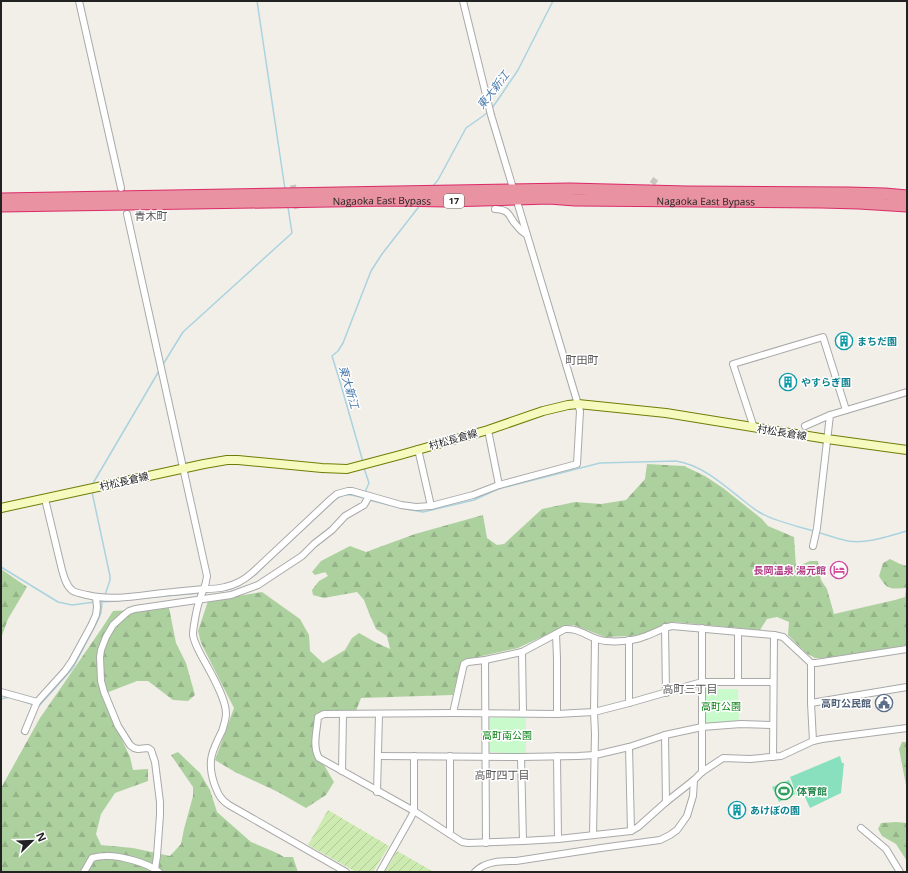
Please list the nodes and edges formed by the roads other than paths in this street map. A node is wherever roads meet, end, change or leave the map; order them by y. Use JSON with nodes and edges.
{"nodes":[{"id":1,"x":79,"y":1,"type":"edge"},
{"id":2,"x":463,"y":1,"type":"edge"},
{"id":3,"x":121,"y":188,"type":"dead end"},
{"id":4,"x":515,"y":194,"type":"junction"},
{"id":5,"x":907,"y":194,"type":"edge"},
{"id":6,"x":1,"y":199,"type":"edge"},
{"id":7,"x":1,"y":206,"type":"edge"},
{"id":8,"x":907,"y":206,"type":"edge"},
{"id":9,"x":495,"y":209,"type":"dead end"},
{"id":10,"x":127,"y":214,"type":"dead end"},
{"id":11,"x":527,"y":235,"type":"junction"},
{"id":12,"x":907,"y":392,"type":"edge"},
{"id":13,"x":578,"y":404,"type":"junction"},
{"id":14,"x":846,"y":410,"type":"junction"},
{"id":15,"x":830,"y":415,"type":"junction"},
{"id":16,"x":805,"y":426,"type":"dead end"},
{"id":17,"x":754,"y":428,"type":"junction"},
{"id":18,"x":488,"y":430,"type":"junction"},
{"id":19,"x":827,"y":439,"type":"junction"},
{"id":20,"x":418,"y":449,"type":"junction"},
{"id":21,"x":907,"y":450,"type":"edge"},
{"id":22,"x":183,"y":468,"type":"junction"},
{"id":23,"x":499,"y":485,"type":"junction"},
{"id":24,"x":369,"y":496,"type":"junction"},
{"id":25,"x":45,"y":499,"type":"junction"},
{"id":26,"x":431,"y":506,"type":"junction"},
{"id":27,"x":1,"y":508,"type":"edge"},
{"id":28,"x":813,"y":546,"type":"dead end"},
{"id":29,"x":205,"y":589,"type":"junction"},
{"id":30,"x":96,"y":597,"type":"junction"},
{"id":31,"x":199,"y":599,"type":"junction"},
{"id":32,"x":665,"y":628,"type":"junction"},
{"id":33,"x":702,"y":628,"type":"junction"},
{"id":34,"x":738,"y":632,"type":"junction"},
{"id":35,"x":556,"y":634,"type":"junction"},
{"id":36,"x":774,"y":635,"type":"junction"},
{"id":37,"x":596,"y":639,"type":"junction"},
{"id":38,"x":629,"y":640,"type":"junction"},
{"id":39,"x":907,"y":650,"type":"edge"},
{"id":40,"x":522,"y":652,"type":"junction"},
{"id":41,"x":485,"y":660,"type":"junction"},
{"id":42,"x":812,"y":663,"type":"junction"},
{"id":43,"x":702,"y":682,"type":"junction"},
{"id":44,"x":738,"y":682,"type":"junction"},
{"id":45,"x":773,"y":682,"type":"junction"},
{"id":46,"x":907,"y":687,"type":"edge"},
{"id":47,"x":1,"y":692,"type":"edge"},
{"id":48,"x":666,"y":693,"type":"junction"},
{"id":49,"x":37,"y":702,"type":"junction"},
{"id":50,"x":811,"y":702,"type":"junction"},
{"id":51,"x":629,"y":704,"type":"junction"},
{"id":52,"x":594,"y":712,"type":"junction"},
{"id":53,"x":453,"y":713,"type":"junction"},
{"id":54,"x":486,"y":713,"type":"junction"},
{"id":55,"x":343,"y":714,"type":"junction"},
{"id":56,"x":379,"y":714,"type":"junction"},
{"id":57,"x":523,"y":714,"type":"junction"},
{"id":58,"x":556,"y":714,"type":"junction"},
{"id":59,"x":773,"y":725,"type":"junction"},
{"id":60,"x":702,"y":727,"type":"junction"},
{"id":61,"x":907,"y":728,"type":"edge"},
{"id":62,"x":25,"y":730,"type":"dead end"},
{"id":63,"x":665,"y":735,"type":"junction"},
{"id":64,"x":813,"y":741,"type":"junction"},
{"id":65,"x":629,"y":746,"type":"junction"},
{"id":66,"x":595,"y":754,"type":"junction"},
{"id":67,"x":378,"y":756,"type":"junction"},
{"id":68,"x":414,"y":756,"type":"junction"},
{"id":69,"x":450,"y":756,"type":"junction"},
{"id":70,"x":485,"y":756,"type":"junction"},
{"id":71,"x":558,"y":756,"type":"junction"},
{"id":72,"x":521,"y":757,"type":"junction"},
{"id":73,"x":773,"y":757,"type":"junction"},
{"id":74,"x":342,"y":771,"type":"junction"},
{"id":75,"x":702,"y":772,"type":"junction"},
{"id":76,"x":694,"y":780,"type":"junction"},
{"id":77,"x":377,"y":792,"type":"junction"},
{"id":78,"x":666,"y":802,"type":"junction"},
{"id":79,"x":414,"y":811,"type":"junction"},
{"id":80,"x":861,"y":828,"type":"dead end"},
{"id":81,"x":631,"y":832,"type":"junction"},
{"id":82,"x":450,"y":834,"type":"junction"},
{"id":83,"x":593,"y":835,"type":"junction"},
{"id":84,"x":558,"y":839,"type":"junction"},
{"id":85,"x":522,"y":841,"type":"junction"},
{"id":86,"x":486,"y":843,"type":"junction"},
{"id":87,"x":157,"y":871,"type":"edge"},
{"id":88,"x":84,"y":872,"type":"edge"},
{"id":89,"x":346,"y":872,"type":"edge"},
{"id":90,"x":380,"y":872,"type":"edge"},
{"id":91,"x":475,"y":872,"type":"edge"},
{"id":92,"x":900,"y":872,"type":"edge"}],
"edges":[{"from":1,"to":3,"type":"street"},
{"from":2,"to":4,"type":"street"},
{"from":4,"to":5,"type":"highway","name":"Nagaoka East Bypass","number":"17"},
{"from":4,"to":6,"type":"highway","name":"Nagaoka East Bypass","number":"17"},
{"from":4,"to":7,"type":"highway","name":"Nagaoka East Bypass","number":"17"},
{"from":4,"to":8,"type":"highway","name":"Nagaoka East Bypass","number":"17"},
{"from":4,"to":11,"type":"street"},
{"from":9,"to":11,"type":"street"},
{"from":10,"to":22,"type":"street"},
{"from":11,"to":13,"type":"street"},
{"from":12,"to":14,"type":"street"},
{"from":13,"to":17,"type":"main road","name":"村松長倉線"},
{"from":13,"to":18,"type":"main road","name":"村松長倉線"},
{"from":13,"to":23,"type":"street"},
{"from":14,"to":15,"type":"street"},
{"from":14,"to":17,"type":"street"},
{"from":15,"to":16,"type":"street"},
{"from":15,"to":19,"type":"street"},
{"from":17,"to":19,"type":"main road","name":"村松長倉線"},
{"from":18,"to":20,"type":"main road","name":"村松長倉線"},
{"from":18,"to":23,"type":"street"},
{"from":19,"to":21,"type":"main road","name":"村松長倉線"},
{"from":19,"to":28,"type":"street"},
{"from":20,"to":22,"type":"main road","name":"村松長倉線"},
{"from":20,"to":26,"type":"street"},
{"from":22,"to":25,"type":"main road","name":"村松長倉線"},
{"from":22,"to":29,"type":"street"},
{"from":23,"to":26,"type":"street"},
{"from":24,"to":26,"type":"street"},
{"from":24,"to":29,"type":"street"},
{"from":24,"to":31,"type":"street"},
{"from":25,"to":27,"type":"main road","name":"村松長倉線"},
{"from":25,"to":30,"type":"street"},
{"from":29,"to":30,"type":"street"},
{"from":29,"to":31,"type":"street"},
{"from":30,"to":49,"type":"street"},
{"from":31,"to":87,"type":"street"},
{"from":31,"to":89,"type":"street"},
{"from":32,"to":33,"type":"street"},
{"from":32,"to":38,"type":"street"},
{"from":32,"to":48,"type":"street"},
{"from":33,"to":34,"type":"street"},
{"from":33,"to":43,"type":"street"},
{"from":34,"to":36,"type":"street"},
{"from":34,"to":44,"type":"street"},
{"from":35,"to":37,"type":"street"},
{"from":35,"to":40,"type":"street"},
{"from":35,"to":58,"type":"street"},
{"from":36,"to":42,"type":"street"},
{"from":36,"to":45,"type":"street"},
{"from":37,"to":38,"type":"street"},
{"from":37,"to":52,"type":"street"},
{"from":38,"to":51,"type":"street"},
{"from":39,"to":42,"type":"street"},
{"from":40,"to":41,"type":"street"},
{"from":40,"to":57,"type":"street"},
{"from":41,"to":53,"type":"street"},
{"from":41,"to":54,"type":"street"},
{"from":42,"to":50,"type":"street"},
{"from":43,"to":44,"type":"street"},
{"from":43,"to":48,"type":"street"},
{"from":43,"to":60,"type":"street"},
{"from":44,"to":45,"type":"street"},
{"from":45,"to":59,"type":"street"},
{"from":46,"to":50,"type":"street"},
{"from":47,"to":49,"type":"street"},
{"from":48,"to":51,"type":"street"},
{"from":49,"to":62,"type":"street"},
{"from":50,"to":64,"type":"street"},
{"from":51,"to":52,"type":"street"},
{"from":52,"to":58,"type":"street"},
{"from":52,"to":66,"type":"street"},
{"from":53,"to":54,"type":"street"},
{"from":53,"to":56,"type":"street"},
{"from":54,"to":57,"type":"street"},
{"from":54,"to":70,"type":"street"},
{"from":55,"to":56,"type":"street"},
{"from":55,"to":74,"type":"street"},
{"from":55,"to":74,"type":"street"},
{"from":56,"to":67,"type":"street"},
{"from":57,"to":58,"type":"street"},
{"from":59,"to":60,"type":"street"},
{"from":59,"to":73,"type":"street"},
{"from":60,"to":63,"type":"street"},
{"from":60,"to":75,"type":"street"},
{"from":61,"to":64,"type":"street"},
{"from":63,"to":65,"type":"street"},
{"from":63,"to":78,"type":"street"},
{"from":64,"to":73,"type":"street"},
{"from":65,"to":66,"type":"street"},
{"from":65,"to":81,"type":"street"},
{"from":66,"to":71,"type":"street"},
{"from":66,"to":83,"type":"street"},
{"from":67,"to":68,"type":"street"},
{"from":67,"to":77,"type":"street"},
{"from":68,"to":69,"type":"street"},
{"from":68,"to":79,"type":"street"},
{"from":69,"to":70,"type":"street"},
{"from":69,"to":82,"type":"street"},
{"from":70,"to":72,"type":"street"},
{"from":70,"to":86,"type":"street"},
{"from":71,"to":72,"type":"street"},
{"from":71,"to":84,"type":"street"},
{"from":72,"to":85,"type":"street"},
{"from":73,"to":75,"type":"street"},
{"from":74,"to":77,"type":"street"},
{"from":75,"to":76,"type":"street"},
{"from":76,"to":78,"type":"street"},
{"from":76,"to":91,"type":"street"},
{"from":77,"to":79,"type":"street"},
{"from":78,"to":81,"type":"street"},
{"from":79,"to":82,"type":"street"},
{"from":79,"to":90,"type":"street"},
{"from":80,"to":92,"type":"street"},
{"from":81,"to":83,"type":"street"},
{"from":82,"to":86,"type":"street"},
{"from":83,"to":84,"type":"street"},
{"from":84,"to":85,"type":"street"},
{"from":85,"to":86,"type":"street"},
{"from":87,"to":88,"type":"street"}]}
